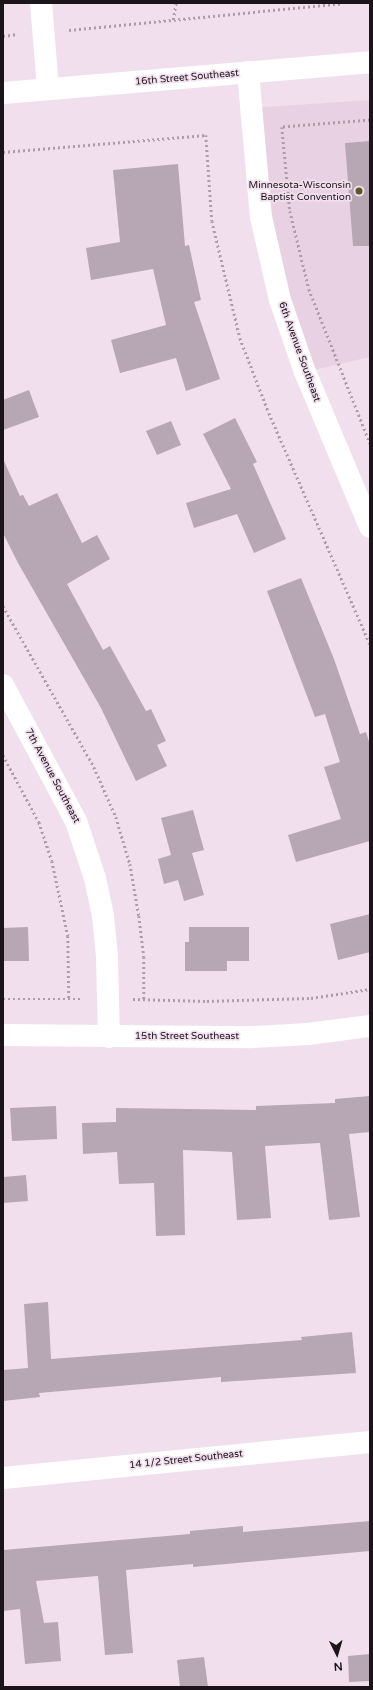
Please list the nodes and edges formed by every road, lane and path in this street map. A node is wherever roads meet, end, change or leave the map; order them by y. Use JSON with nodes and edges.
{"nodes":[{"id":1,"x":41,"y":3,"type":"edge"},
{"id":2,"x":176,"y":3,"type":"edge"},
{"id":3,"x":343,"y":3,"type":"edge"},
{"id":4,"x":318,"y":4,"type":"edge"},
{"id":5,"x":173,"y":20,"type":"junction"},
{"id":6,"x":43,"y":32,"type":"junction"},
{"id":7,"x":370,"y":62,"type":"edge"},
{"id":8,"x":248,"y":72,"type":"junction"},
{"id":9,"x":48,"y":90,"type":"junction"},
{"id":10,"x":3,"y":93,"type":"edge"},
{"id":11,"x":370,"y":120,"type":"edge"},
{"id":12,"x":3,"y":152,"type":"edge"},
{"id":13,"x":370,"y":443,"type":"edge"},
{"id":14,"x":370,"y":527,"type":"edge"},
{"id":15,"x":370,"y":644,"type":"edge"},
{"id":16,"x":3,"y":685,"type":"edge"},
{"id":17,"x":3,"y":755,"type":"edge"},
{"id":18,"x":370,"y":989,"type":"edge"},
{"id":19,"x":3,"y":999,"type":"edge"},
{"id":20,"x":144,"y":999,"type":"dead end"},
{"id":21,"x":370,"y":1026,"type":"edge"},
{"id":22,"x":3,"y":1035,"type":"edge"},
{"id":23,"x":109,"y":1037,"type":"junction"},
{"id":24,"x":370,"y":1442,"type":"edge"},
{"id":25,"x":3,"y":1478,"type":"edge"}],
"edges":[{"from":1,"to":6,"type":"street"},
{"from":2,"to":5,"type":"path"},
{"from":3,"to":4,"type":"path"},
{"from":4,"to":5,"type":"path"},
{"from":5,"to":6,"type":"path"},
{"from":6,"to":9,"type":"street"},
{"from":7,"to":8,"type":"street","name":"16th Street Southeast"},
{"from":8,"to":9,"type":"street","name":"16th Street Southeast"},
{"from":8,"to":14,"type":"street","name":"6th Avenue Southeast"},
{"from":9,"to":10,"type":"street","name":"16th Street Southeast"},
{"from":11,"to":13,"type":"path"},
{"from":12,"to":15,"type":"path"},
{"from":16,"to":23,"type":"street","name":"7th Avenue Southeast"},
{"from":17,"to":19,"type":"path"},
{"from":18,"to":20,"type":"path"},
{"from":21,"to":23,"type":"street","name":"15th Street Southeast"},
{"from":22,"to":23,"type":"street","name":"15th Street Southeast"},
{"from":24,"to":25,"type":"street","name":"14 1/2 Street Southeast"}]}
